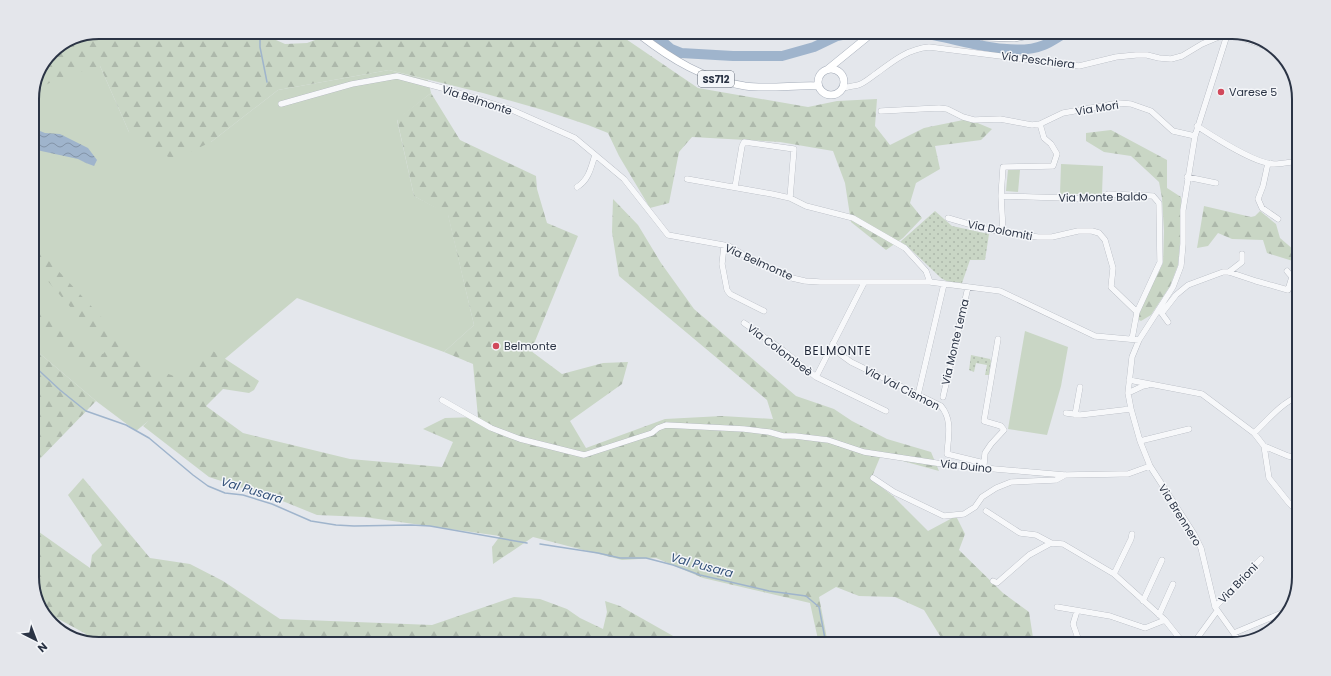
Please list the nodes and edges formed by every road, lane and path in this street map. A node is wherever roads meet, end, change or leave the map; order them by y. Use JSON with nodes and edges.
{"nodes":[{"id":1,"x":646,"y":39,"type":"edge"},
{"id":2,"x":864,"y":39,"type":"edge"},
{"id":3,"x":1213,"y":39,"type":"edge"},
{"id":4,"x":1226,"y":39,"type":"edge"},
{"id":5,"x":845,"y":54,"type":"junction"},
{"id":6,"x":827,"y":69,"type":"junction"},
{"id":7,"x":841,"y":74,"type":"junction"},
{"id":8,"x":819,"y":77,"type":"junction"},
{"id":9,"x":804,"y":85,"type":"junction"},
{"id":10,"x":843,"y":85,"type":"junction"},
{"id":11,"x":818,"y":86,"type":"junction"},
{"id":12,"x":280,"y":104,"type":"dead end"},
{"id":13,"x":881,"y":112,"type":"dead end"},
{"id":14,"x":1040,"y":124,"type":"junction"},
{"id":15,"x":1197,"y":126,"type":"junction"},
{"id":16,"x":1195,"y":136,"type":"junction"},
{"id":17,"x":595,"y":155,"type":"junction"},
{"id":18,"x":1292,"y":162,"type":"edge"},
{"id":19,"x":1268,"y":163,"type":"junction"},
{"id":20,"x":1187,"y":177,"type":"junction"},
{"id":21,"x":687,"y":179,"type":"dead end"},
{"id":22,"x":1216,"y":183,"type":"dead end"},
{"id":23,"x":577,"y":187,"type":"dead end"},
{"id":24,"x":735,"y":187,"type":"junction"},
{"id":25,"x":1001,"y":196,"type":"junction"},
{"id":26,"x":790,"y":198,"type":"junction"},
{"id":27,"x":948,"y":218,"type":"dead end"},
{"id":28,"x":1278,"y":219,"type":"dead end"},
{"id":29,"x":1003,"y":231,"type":"junction"},
{"id":30,"x":724,"y":246,"type":"junction"},
{"id":31,"x":1242,"y":254,"type":"dead end"},
{"id":32,"x":1287,"y":271,"type":"dead end"},
{"id":33,"x":1229,"y":272,"type":"junction"},
{"id":34,"x":864,"y":282,"type":"junction"},
{"id":35,"x":930,"y":282,"type":"junction"},
{"id":36,"x":944,"y":284,"type":"junction"},
{"id":37,"x":968,"y":287,"type":"junction"},
{"id":38,"x":764,"y":311,"type":"dead end"},
{"id":39,"x":1161,"y":311,"type":"junction"},
{"id":40,"x":1136,"y":312,"type":"junction"},
{"id":41,"x":1168,"y":322,"type":"dead end"},
{"id":42,"x":744,"y":323,"type":"dead end"},
{"id":43,"x":998,"y":338,"type":"dead end"},
{"id":44,"x":1132,"y":339,"type":"junction"},
{"id":45,"x":1140,"y":340,"type":"junction"},
{"id":46,"x":833,"y":343,"type":"junction"},
{"id":47,"x":816,"y":377,"type":"junction"},
{"id":48,"x":1129,"y":380,"type":"junction"},
{"id":49,"x":1150,"y":385,"type":"junction"},
{"id":50,"x":1080,"y":387,"type":"dead end"},
{"id":51,"x":1128,"y":393,"type":"junction"},
{"id":52,"x":918,"y":395,"type":"junction"},
{"id":53,"x":943,"y":397,"type":"dead end"},
{"id":54,"x":1292,"y":399,"type":"edge"},
{"id":55,"x":442,"y":400,"type":"dead end"},
{"id":56,"x":1131,"y":409,"type":"junction"},
{"id":57,"x":886,"y":411,"type":"dead end"},
{"id":58,"x":1066,"y":413,"type":"dead end"},
{"id":59,"x":1075,"y":414,"type":"junction"},
{"id":60,"x":1189,"y":429,"type":"dead end"},
{"id":61,"x":1254,"y":433,"type":"junction"},
{"id":62,"x":1140,"y":441,"type":"junction"},
{"id":63,"x":1264,"y":446,"type":"junction"},
{"id":64,"x":1292,"y":457,"type":"edge"},
{"id":65,"x":984,"y":466,"type":"junction"},
{"id":66,"x":1150,"y":466,"type":"junction"},
{"id":67,"x":1128,"y":474,"type":"junction"},
{"id":68,"x":1065,"y":475,"type":"junction"},
{"id":69,"x":1080,"y":475,"type":"junction"},
{"id":70,"x":873,"y":478,"type":"dead end"},
{"id":71,"x":1102,"y":478,"type":"dead end"},
{"id":72,"x":1074,"y":479,"type":"dead end"},
{"id":73,"x":1292,"y":506,"type":"edge"},
{"id":74,"x":986,"y":511,"type":"dead end"},
{"id":75,"x":1132,"y":534,"type":"dead end"},
{"id":76,"x":1051,"y":543,"type":"junction"},
{"id":77,"x":1261,"y":559,"type":"dead end"},
{"id":78,"x":1162,"y":560,"type":"dead end"},
{"id":79,"x":1114,"y":574,"type":"junction"},
{"id":80,"x":993,"y":581,"type":"dead end"},
{"id":81,"x":1173,"y":584,"type":"dead end"},
{"id":82,"x":1143,"y":601,"type":"junction"},
{"id":83,"x":1057,"y":607,"type":"dead end"},
{"id":84,"x":1216,"y":609,"type":"junction"},
{"id":85,"x":1078,"y":611,"type":"junction"},
{"id":86,"x":1279,"y":614,"type":"edge"},
{"id":87,"x":1159,"y":615,"type":"junction"},
{"id":88,"x":1165,"y":620,"type":"junction"},
{"id":89,"x":1234,"y":633,"type":"junction"},
{"id":90,"x":1236,"y":636,"type":"edge"},
{"id":91,"x":1078,"y":637,"type":"edge"},
{"id":92,"x":1178,"y":637,"type":"edge"},
{"id":93,"x":1198,"y":637,"type":"edge"}],
"edges":[{"from":1,"to":9,"type":"main road","name":"Via Peschiera","number":"SS712"},
{"from":2,"to":5,"type":"main road","number":"SS712"},
{"from":3,"to":10,"type":"street","name":"Via Peschiera"},
{"from":4,"to":15,"type":"street","name":"Via Brennero"},
{"from":5,"to":6,"type":"main road","name":"Via Peschiera","number":"SS712"},
{"from":5,"to":7,"type":"main road"},
{"from":6,"to":7,"type":"main road"},
{"from":6,"to":8,"type":"main road","name":"Via Peschiera","number":"SS712"},
{"from":7,"to":10,"type":"main road"},
{"from":8,"to":9,"type":"main road","name":"Via Peschiera","number":"SS712"},
{"from":8,"to":11,"type":"main road"},
{"from":9,"to":11,"type":"main road","name":"Via Peschiera","number":"SS712"},
{"from":10,"to":11,"type":"main road","name":"Via Peschiera","number":"SS712"},
{"from":12,"to":17,"type":"street","name":"Via Belmonte"},
{"from":13,"to":14,"type":"street","name":"Via Mori"},
{"from":14,"to":16,"type":"street","name":"Via Mori"},
{"from":14,"to":25,"type":"street"},
{"from":15,"to":16,"type":"street","name":"Via Brennero"},
{"from":15,"to":19,"type":"street"},
{"from":16,"to":20,"type":"street","name":"Via Brennero"},
{"from":17,"to":23,"type":"street"},
{"from":17,"to":30,"type":"street","name":"Via Belmonte"},
{"from":18,"to":19,"type":"street"},
{"from":19,"to":28,"type":"street"},
{"from":20,"to":22,"type":"street"},
{"from":20,"to":39,"type":"street","name":"Via Brennero"},
{"from":21,"to":24,"type":"street"},
{"from":24,"to":26,"type":"street"},
{"from":24,"to":26,"type":"street"},
{"from":25,"to":29,"type":"street"},
{"from":25,"to":40,"type":"street","name":"Via Monte Baldo"},
{"from":26,"to":35,"type":"street"},
{"from":27,"to":29,"type":"street","name":"Via Dolomiti"},
{"from":29,"to":40,"type":"street","name":"Via Dolomiti"},
{"from":30,"to":34,"type":"street","name":"Via Belmonte"},
{"from":30,"to":38,"type":"street"},
{"from":31,"to":33,"type":"street"},
{"from":32,"to":33,"type":"street"},
{"from":33,"to":39,"type":"street"},
{"from":34,"to":35,"type":"street","name":"Via Belmonte"},
{"from":34,"to":46,"type":"street","name":"Via Colombeè"},
{"from":35,"to":36,"type":"street","name":"Via Belmonte"},
{"from":36,"to":37,"type":"street","name":"Via Belmonte"},
{"from":36,"to":52,"type":"street"},
{"from":37,"to":44,"type":"street","name":"Via Belmonte"},
{"from":37,"to":53,"type":"street","name":"Via Monte Lema"},
{"from":39,"to":41,"type":"street"},
{"from":39,"to":45,"type":"street","name":"Via Brennero"},
{"from":40,"to":44,"type":"street"},
{"from":42,"to":47,"type":"street","name":"Via Colombeè"},
{"from":43,"to":65,"type":"street"},
{"from":44,"to":45,"type":"street","name":"Via Belmonte"},
{"from":45,"to":48,"type":"street","name":"Via Brennero"},
{"from":46,"to":47,"type":"street","name":"Via Colombeè"},
{"from":46,"to":52,"type":"street","name":"Via Val Cismon"},
{"from":47,"to":57,"type":"street","name":"Via Colombeè"},
{"from":48,"to":49,"type":"street"},
{"from":48,"to":51,"type":"street","name":"Via Brennero"},
{"from":49,"to":51,"type":"street"},
{"from":49,"to":61,"type":"street"},
{"from":50,"to":59,"type":"street"},
{"from":51,"to":56,"type":"street","name":"Via Brennero"},
{"from":52,"to":65,"type":"street","name":"Via Val Cismon"},
{"from":54,"to":61,"type":"street"},
{"from":55,"to":65,"type":"street","name":"Via Duino"},
{"from":56,"to":59,"type":"street"},
{"from":56,"to":62,"type":"street","name":"Via Brennero"},
{"from":58,"to":59,"type":"street"},
{"from":60,"to":62,"type":"street"},
{"from":61,"to":63,"type":"street"},
{"from":62,"to":66,"type":"street","name":"Via Brennero"},
{"from":63,"to":64,"type":"street"},
{"from":63,"to":73,"type":"street"},
{"from":65,"to":68,"type":"street","name":"Via Duino"},
{"from":66,"to":67,"type":"street","name":"Via Duino"},
{"from":66,"to":84,"type":"street","name":"Via Brennero"},
{"from":67,"to":69,"type":"street","name":"Via Duino"},
{"from":67,"to":71,"type":"street"},
{"from":68,"to":69,"type":"street","name":"Via Duino"},
{"from":68,"to":70,"type":"street"},
{"from":69,"to":72,"type":"street"},
{"from":74,"to":76,"type":"street"},
{"from":75,"to":79,"type":"street"},
{"from":76,"to":79,"type":"street"},
{"from":76,"to":80,"type":"street"},
{"from":77,"to":84,"type":"street","name":"Via Brioni"},
{"from":78,"to":82,"type":"street"},
{"from":79,"to":82,"type":"street"},
{"from":81,"to":87,"type":"street"},
{"from":82,"to":87,"type":"street"},
{"from":83,"to":85,"type":"street"},
{"from":84,"to":89,"type":"street","name":"Via Brennero"},
{"from":84,"to":93,"type":"street","name":"Via Brioni"},
{"from":85,"to":88,"type":"street"},
{"from":85,"to":91,"type":"street"},
{"from":86,"to":89,"type":"street"},
{"from":87,"to":88,"type":"street"},
{"from":88,"to":92,"type":"street"},
{"from":89,"to":90,"type":"street","name":"Via Brennero"}]}
